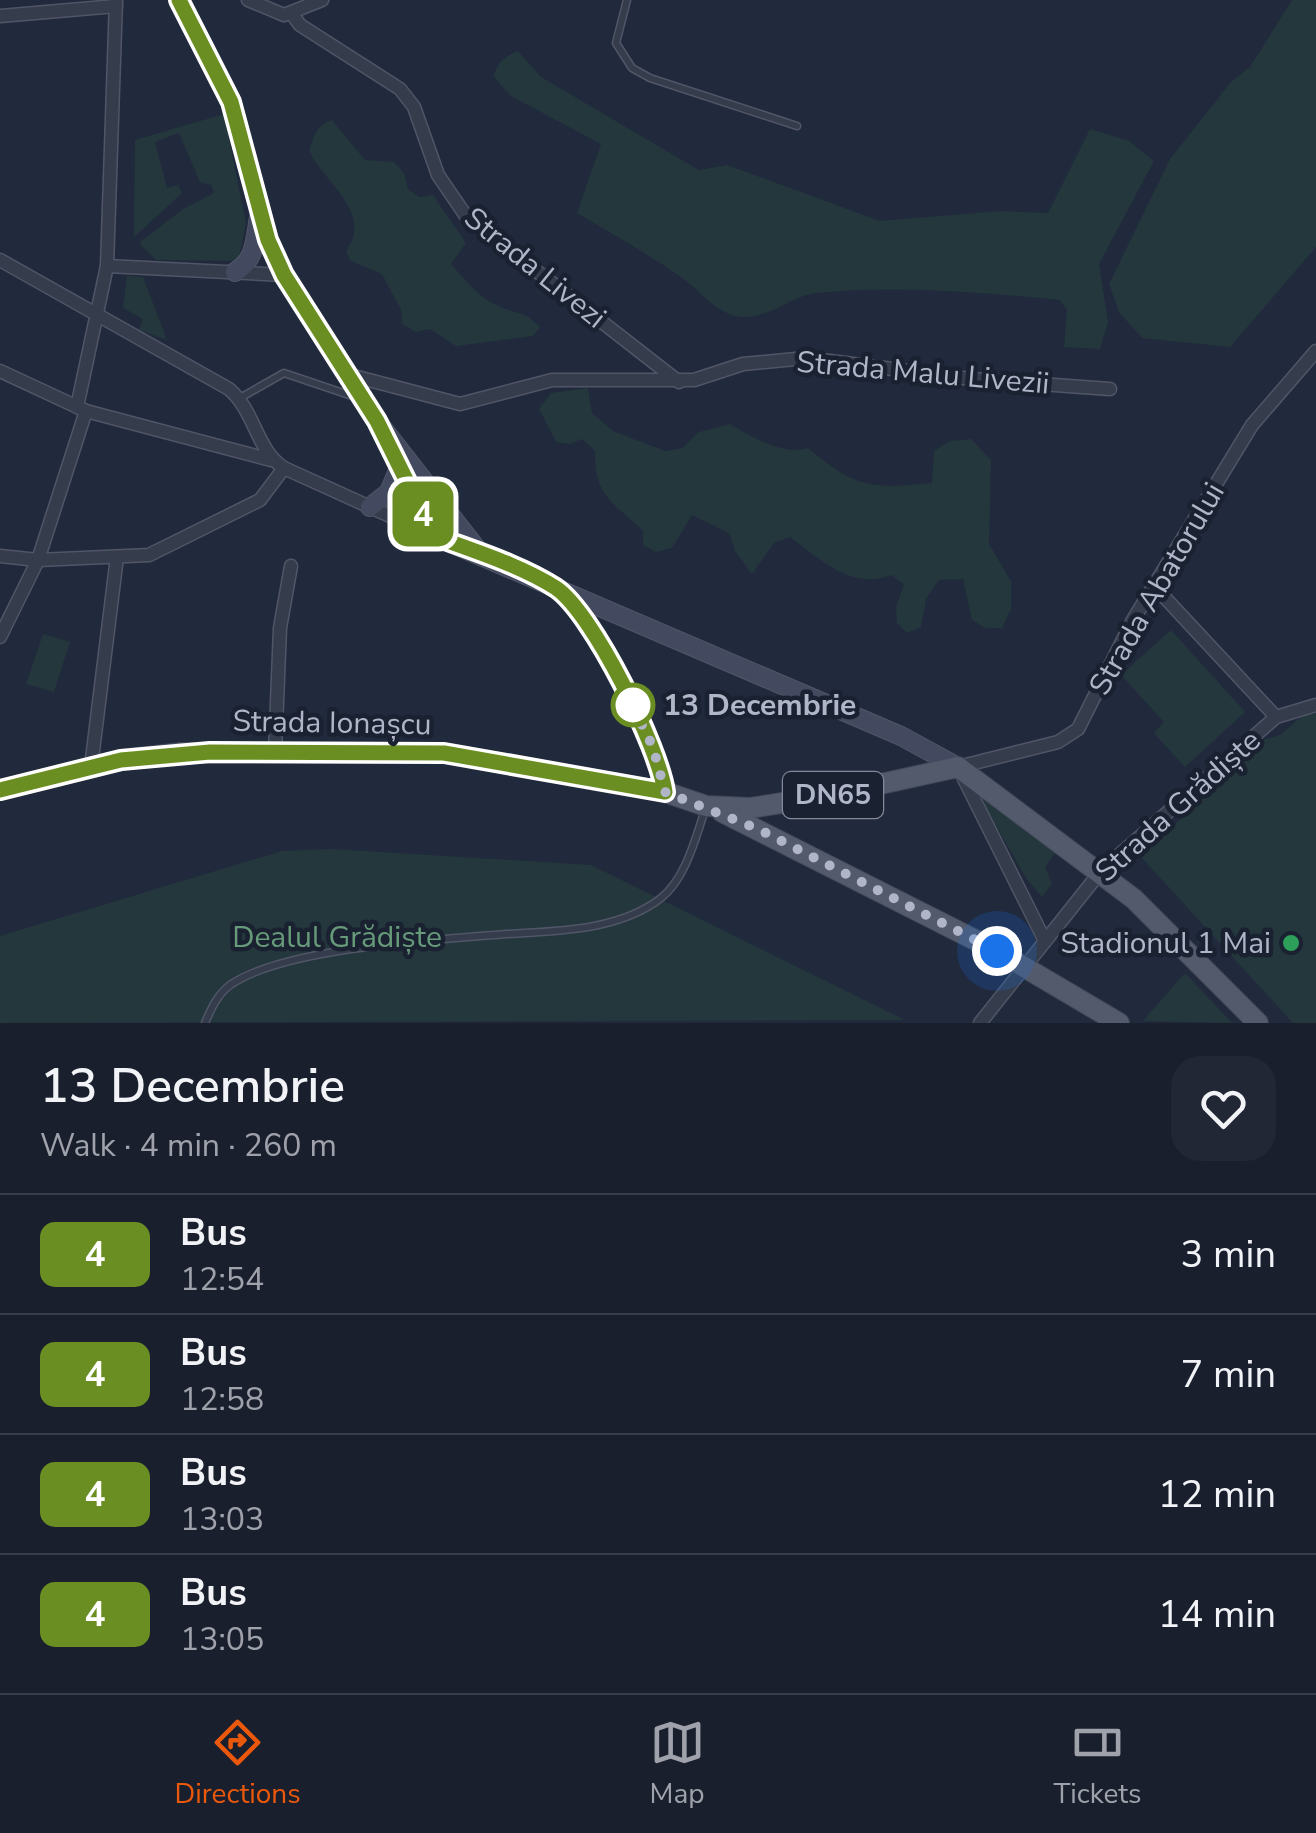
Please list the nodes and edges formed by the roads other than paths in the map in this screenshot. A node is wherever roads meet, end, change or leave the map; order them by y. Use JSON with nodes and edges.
{"nodes":[{"id":1,"x":179,"y":0,"type":"edge"},
{"id":2,"x":248,"y":0,"type":"edge"},
{"id":3,"x":322,"y":0,"type":"edge"},
{"id":4,"x":628,"y":0,"type":"edge"},
{"id":5,"x":116,"y":3,"type":"edge"},
{"id":6,"x":292,"y":14,"type":"junction"},
{"id":7,"x":0,"y":16,"type":"edge"},
{"id":8,"x":797,"y":126,"type":"dead end"},
{"id":9,"x":260,"y":211,"type":"junction"},
{"id":10,"x":0,"y":260,"type":"edge"},
{"id":11,"x":107,"y":266,"type":"junction"},
{"id":12,"x":235,"y":272,"type":"junction"},
{"id":13,"x":284,"y":275,"type":"junction"},
{"id":14,"x":98,"y":316,"type":"junction"},
{"id":15,"x":1316,"y":351,"type":"edge"},
{"id":16,"x":0,"y":371,"type":"edge"},
{"id":17,"x":346,"y":374,"type":"junction"},
{"id":18,"x":679,"y":382,"type":"junction"},
{"id":19,"x":1110,"y":389,"type":"dead end"},
{"id":20,"x":240,"y":398,"type":"junction"},
{"id":21,"x":364,"y":400,"type":"junction"},
{"id":22,"x":81,"y":409,"type":"junction"},
{"id":23,"x":377,"y":421,"type":"junction"},
{"id":24,"x":271,"y":460,"type":"junction"},
{"id":25,"x":400,"y":466,"type":"junction"},
{"id":26,"x":284,"y":468,"type":"junction"},
{"id":27,"x":370,"y":507,"type":"junction"},
{"id":28,"x":450,"y":514,"type":"junction"},
{"id":29,"x":434,"y":536,"type":"junction"},
{"id":30,"x":480,"y":552,"type":"junction"},
{"id":31,"x":0,"y":556,"type":"edge"},
{"id":32,"x":117,"y":558,"type":"junction"},
{"id":33,"x":38,"y":560,"type":"junction"},
{"id":34,"x":291,"y":566,"type":"dead end"},
{"id":35,"x":1155,"y":587,"type":"junction"},
{"id":36,"x":558,"y":590,"type":"junction"},
{"id":37,"x":0,"y":637,"type":"edge"},
{"id":38,"x":1316,"y":705,"type":"edge"},
{"id":39,"x":1276,"y":717,"type":"junction"},
{"id":40,"x":275,"y":752,"type":"junction"},
{"id":41,"x":91,"y":767,"type":"junction"},
{"id":42,"x":958,"y":767,"type":"junction"},
{"id":43,"x":0,"y":790,"type":"edge"},
{"id":44,"x":665,"y":792,"type":"junction"},
{"id":45,"x":706,"y":806,"type":"junction"},
{"id":46,"x":1101,"y":871,"type":"junction"},
{"id":47,"x":1044,"y":941,"type":"junction"},
{"id":48,"x":1024,"y":966,"type":"junction"},
{"id":49,"x":205,"y":1023,"type":"edge"},
{"id":50,"x":980,"y":1023,"type":"edge"},
{"id":51,"x":1119,"y":1023,"type":"edge"},
{"id":52,"x":1258,"y":1023,"type":"edge"}],
"edges":[{"from":1,"to":9,"type":"main road"},
{"from":2,"to":6,"type":"street"},
{"from":3,"to":6,"type":"street"},
{"from":4,"to":8,"type":"lane"},
{"from":5,"to":7,"type":"street"},
{"from":5,"to":11,"type":"street"},
{"from":6,"to":18,"type":"street","name":"Strada Livezi"},
{"from":9,"to":12,"type":"main road"},
{"from":9,"to":13,"type":"main road"},
{"from":10,"to":14,"type":"street"},
{"from":11,"to":12,"type":"street"},
{"from":11,"to":14,"type":"street"},
{"from":12,"to":13,"type":"street"},
{"from":13,"to":17,"type":"main road"},
{"from":14,"to":20,"type":"street"},
{"from":14,"to":22,"type":"street"},
{"from":15,"to":35,"type":"street","name":"Strada Abatorului"},
{"from":16,"to":22,"type":"street"},
{"from":17,"to":18,"type":"street","name":"Strada Malu Livezii"},
{"from":17,"to":21,"type":"main road"},
{"from":18,"to":19,"type":"street","name":"Strada Malu Livezii"},
{"from":20,"to":21,"type":"lane"},
{"from":20,"to":24,"type":"street"},
{"from":21,"to":23,"type":"main road"},
{"from":22,"to":24,"type":"street"},
{"from":22,"to":33,"type":"street"},
{"from":23,"to":25,"type":"main road"},
{"from":23,"to":28,"type":"main road"},
{"from":24,"to":26,"type":"street"},
{"from":25,"to":27,"type":"main road"},
{"from":25,"to":29,"type":"main road"},
{"from":26,"to":27,"type":"street"},
{"from":26,"to":32,"type":"street"},
{"from":27,"to":29,"type":"street"},
{"from":28,"to":29,"type":"main road"},
{"from":28,"to":30,"type":"main road"},
{"from":29,"to":30,"type":"main road"},
{"from":30,"to":36,"type":"main road"},
{"from":31,"to":33,"type":"street"},
{"from":32,"to":33,"type":"street"},
{"from":32,"to":41,"type":"street"},
{"from":33,"to":37,"type":"street"},
{"from":34,"to":40,"type":"street"},
{"from":35,"to":39,"type":"street"},
{"from":35,"to":42,"type":"street","name":"Strada Abatorului"},
{"from":36,"to":42,"type":"main road"},
{"from":36,"to":44,"type":"street"},
{"from":38,"to":39,"type":"street","name":"Strada Grădiște"},
{"from":39,"to":46,"type":"street","name":"Strada Grădiște"},
{"from":40,"to":41,"type":"main road","name":"Strada Ionașcu","number":"DN65"},
{"from":40,"to":44,"type":"main road","name":"Strada Ionașcu","number":"DN65"},
{"from":41,"to":43,"type":"main road","name":"Strada Ionașcu","number":"DN65"},
{"from":42,"to":45,"type":"main road","name":"Strada Ionașcu","number":"DN65"},
{"from":42,"to":46,"type":"main road"},
{"from":42,"to":47,"type":"street"},
{"from":44,"to":45,"type":"main road","name":"Strada Ionașcu","number":"DN65"},
{"from":45,"to":48,"type":"main road"},
{"from":45,"to":49,"type":"lane"},
{"from":46,"to":47,"type":"street","name":"Strada Grădiște"},
{"from":46,"to":52,"type":"main road"},
{"from":47,"to":48,"type":"street","name":"Strada Grădiște"},
{"from":48,"to":50,"type":"street","name":"Strada Grădiște"},
{"from":48,"to":51,"type":"main road"}]}
